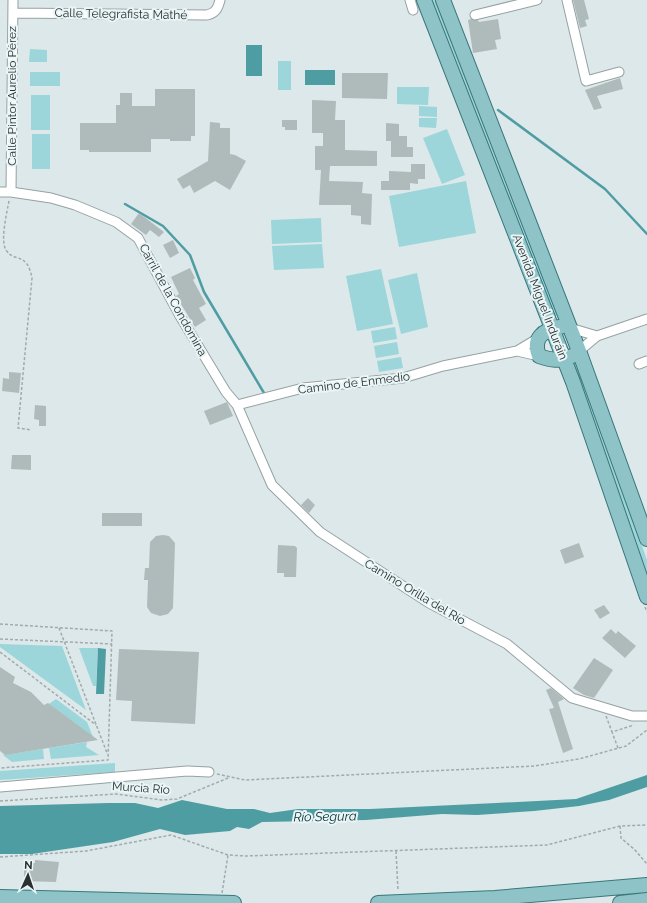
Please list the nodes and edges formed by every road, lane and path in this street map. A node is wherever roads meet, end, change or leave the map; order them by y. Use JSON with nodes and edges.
{"nodes":[{"id":1,"x":13,"y":0,"type":"edge"},
{"id":2,"x":220,"y":0,"type":"edge"},
{"id":3,"x":410,"y":0,"type":"edge"},
{"id":4,"x":424,"y":0,"type":"edge"},
{"id":5,"x":443,"y":0,"type":"edge"},
{"id":6,"x":537,"y":0,"type":"edge"},
{"id":7,"x":567,"y":0,"type":"edge"},
{"id":8,"x":413,"y":10,"type":"dead end"},
{"id":9,"x":13,"y":13,"type":"junction"},
{"id":10,"x":475,"y":15,"type":"dead end"},
{"id":11,"x":619,"y":72,"type":"dead end"},
{"id":12,"x":0,"y":192,"type":"edge"},
{"id":13,"x":11,"y":192,"type":"junction"},
{"id":14,"x":647,"y":319,"type":"edge"},
{"id":15,"x":570,"y":328,"type":"junction"},
{"id":16,"x":552,"y":329,"type":"junction"},
{"id":17,"x":597,"y":336,"type":"junction"},
{"id":18,"x":537,"y":339,"type":"junction"},
{"id":19,"x":517,"y":351,"type":"junction"},
{"id":20,"x":579,"y":351,"type":"junction"},
{"id":21,"x":539,"y":356,"type":"junction"},
{"id":22,"x":564,"y":360,"type":"junction"},
{"id":23,"x":237,"y":405,"type":"junction"},
{"id":24,"x":30,"y":430,"type":"dead end"},
{"id":25,"x":647,"y":539,"type":"edge"},
{"id":26,"x":647,"y":597,"type":"edge"},
{"id":27,"x":0,"y":624,"type":"edge"},
{"id":28,"x":58,"y":628,"type":"junction"},
{"id":29,"x":0,"y":639,"type":"edge"},
{"id":30,"x":65,"y":642,"type":"junction"},
{"id":31,"x":112,"y":644,"type":"junction"},
{"id":32,"x":0,"y":652,"type":"edge"},
{"id":33,"x":604,"y":708,"type":"junction"},
{"id":34,"x":647,"y":716,"type":"edge"},
{"id":35,"x":640,"y":723,"type":"dead end"},
{"id":36,"x":96,"y":725,"type":"junction"},
{"id":37,"x":647,"y":730,"type":"edge"},
{"id":38,"x":612,"y":732,"type":"junction"},
{"id":39,"x":618,"y":749,"type":"junction"},
{"id":40,"x":108,"y":755,"type":"junction"},
{"id":41,"x":0,"y":768,"type":"edge"},
{"id":42,"x":209,"y":772,"type":"joint"},
{"id":43,"x":228,"y":778,"type":"junction"},
{"id":44,"x":0,"y":787,"type":"edge"},
{"id":45,"x":0,"y":801,"type":"edge"},
{"id":46,"x":647,"y":825,"type":"edge"},
{"id":47,"x":620,"y":826,"type":"junction"},
{"id":48,"x":396,"y":851,"type":"junction"},
{"id":49,"x":228,"y":855,"type":"junction"},
{"id":50,"x":0,"y":857,"type":"edge"},
{"id":51,"x":647,"y":864,"type":"edge"},
{"id":52,"x":647,"y":885,"type":"edge"},
{"id":53,"x":0,"y":897,"type":"edge"},
{"id":54,"x":647,"y":900,"type":"edge"},
{"id":55,"x":398,"y":902,"type":"edge"},
{"id":56,"x":220,"y":903,"type":"edge"},
{"id":57,"x":234,"y":903,"type":"edge"},
{"id":58,"x":378,"y":903,"type":"edge"},
{"id":59,"x":620,"y":903,"type":"edge"}],
"edges":[{"from":1,"to":9,"type":"street","name":"Calle Pintor Aurelio Pérez"},
{"from":2,"to":9,"type":"street","name":"Calle Telegrafista Mathé"},
{"from":3,"to":8,"type":"street"},
{"from":4,"to":16,"type":"main road","name":"Avenida Miguel Induráin"},
{"from":5,"to":15,"type":"main road","name":"Avenida Miguel Induráin"},
{"from":6,"to":10,"type":"street"},
{"from":7,"to":11,"type":"street"},
{"from":9,"to":13,"type":"street","name":"Calle Pintor Aurelio Pérez"},
{"from":12,"to":13,"type":"street","name":"Carril de la Condomina"},
{"from":13,"to":23,"type":"street","name":"Carril de la Condomina"},
{"from":13,"to":24,"type":"path"},
{"from":14,"to":17,"type":"street"},
{"from":15,"to":16,"type":"main road"},
{"from":15,"to":17,"type":"street"},
{"from":15,"to":20,"type":"main road","name":"Avenida Miguel Induráin"},
{"from":16,"to":18,"type":"main road"},
{"from":16,"to":22,"type":"main road","name":"Avenida Miguel Induráin"},
{"from":17,"to":20,"type":"street"},
{"from":18,"to":19,"type":"street"},
{"from":18,"to":21,"type":"main road"},
{"from":19,"to":21,"type":"street"},
{"from":19,"to":23,"type":"street","name":"Camino de Enmedio"},
{"from":20,"to":22,"type":"main road"},
{"from":20,"to":25,"type":"main road","name":"Avenida Miguel Induráin"},
{"from":21,"to":22,"type":"main road"},
{"from":22,"to":26,"type":"main road","name":"Avenida Miguel Induráin"},
{"from":23,"to":33,"type":"street","name":"Camino Orilla del Río"},
{"from":27,"to":28,"type":"path"},
{"from":28,"to":30,"type":"path"},
{"from":28,"to":31,"type":"path"},
{"from":29,"to":30,"type":"path"},
{"from":30,"to":31,"type":"path"},
{"from":30,"to":36,"type":"path"},
{"from":31,"to":40,"type":"path"},
{"from":32,"to":36,"type":"path"},
{"from":33,"to":34,"type":"street","name":"Camino Orilla del Río"},
{"from":33,"to":38,"type":"path"},
{"from":35,"to":38,"type":"path"},
{"from":36,"to":40,"type":"path"},
{"from":37,"to":39,"type":"path"},
{"from":38,"to":39,"type":"path"},
{"from":39,"to":43,"type":"path"},
{"from":40,"to":41,"type":"path"},
{"from":42,"to":43,"type":"path"},
{"from":42,"to":44,"type":"street"},
{"from":43,"to":45,"type":"path","name":"Murcia Río"},
{"from":46,"to":47,"type":"path"},
{"from":47,"to":48,"type":"path"},
{"from":47,"to":51,"type":"path"},
{"from":48,"to":49,"type":"path"},
{"from":48,"to":55,"type":"path"},
{"from":49,"to":50,"type":"path"},
{"from":49,"to":56,"type":"path"},
{"from":52,"to":55,"type":"main road"},
{"from":53,"to":56,"type":"main road"},
{"from":54,"to":59,"type":"main road"},
{"from":55,"to":58,"type":"main road"},
{"from":56,"to":57,"type":"main road"}]}
